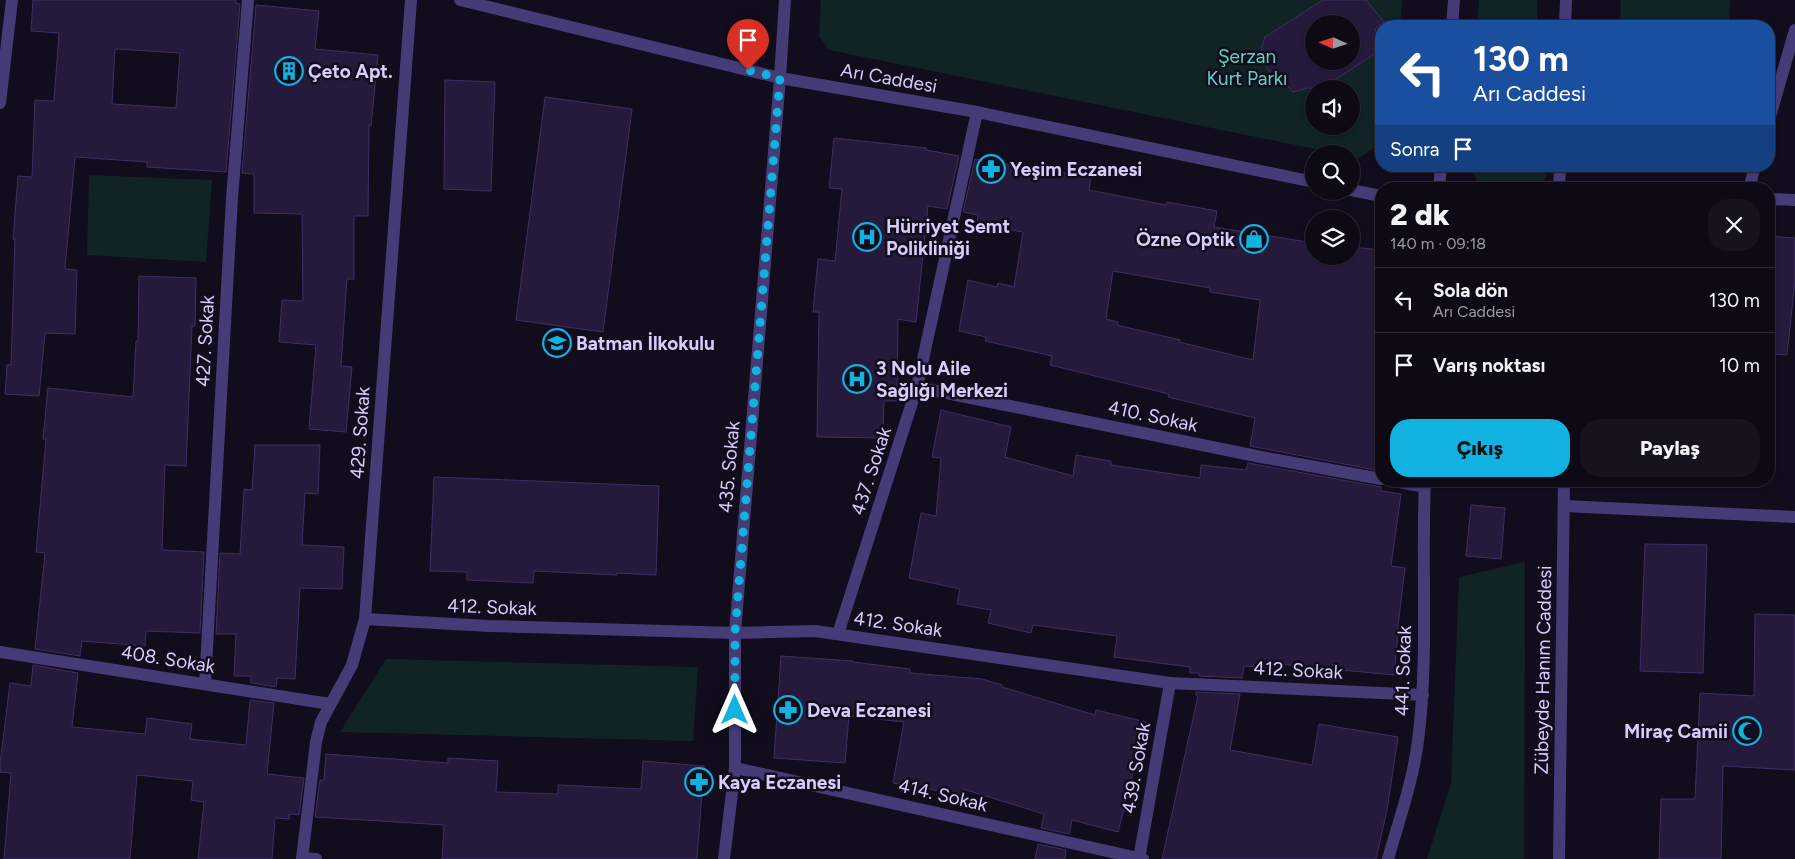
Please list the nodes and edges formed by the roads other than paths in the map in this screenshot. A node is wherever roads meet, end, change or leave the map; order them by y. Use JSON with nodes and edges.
{"nodes":[{"id":1,"x":12,"y":0,"type":"edge"},
{"id":2,"x":248,"y":0,"type":"edge"},
{"id":3,"x":411,"y":0,"type":"edge"},
{"id":4,"x":460,"y":0,"type":"edge"},
{"id":5,"x":785,"y":0,"type":"edge"},
{"id":6,"x":1454,"y":0,"type":"edge"},
{"id":7,"x":1566,"y":0,"type":"edge"},
{"id":8,"x":1452,"y":20,"type":"edge"},
{"id":9,"x":1565,"y":20,"type":"edge"},
{"id":10,"x":1795,"y":30,"type":"edge"},
{"id":11,"x":780,"y":78,"type":"junction"},
{"id":12,"x":1775,"y":99,"type":"edge"},
{"id":13,"x":0,"y":103,"type":"edge"},
{"id":14,"x":977,"y":112,"type":"junction"},
{"id":15,"x":1305,"y":180,"type":"edge"},
{"id":16,"x":1360,"y":192,"type":"edge"},
{"id":17,"x":1375,"y":195,"type":"edge"},
{"id":18,"x":1775,"y":199,"type":"edge"},
{"id":19,"x":1795,"y":200,"type":"edge"},
{"id":20,"x":917,"y":387,"type":"junction"},
{"id":21,"x":1375,"y":478,"type":"edge"},
{"id":22,"x":1425,"y":487,"type":"edge"},
{"id":23,"x":1564,"y":487,"type":"edge"},
{"id":24,"x":1564,"y":506,"type":"junction"},
{"id":25,"x":1795,"y":517,"type":"edge"},
{"id":26,"x":365,"y":620,"type":"junction"},
{"id":27,"x":735,"y":633,"type":"junction"},
{"id":28,"x":838,"y":634,"type":"junction"},
{"id":29,"x":0,"y":652,"type":"edge"},
{"id":30,"x":1170,"y":683,"type":"junction"},
{"id":31,"x":205,"y":684,"type":"junction"},
{"id":32,"x":1423,"y":695,"type":"junction"},
{"id":33,"x":330,"y":704,"type":"junction"},
{"id":34,"x":735,"y":768,"type":"junction"},
{"id":35,"x":302,"y":858,"type":"edge"},
{"id":36,"x":316,"y":859,"type":"edge"},
{"id":37,"x":724,"y":859,"type":"edge"},
{"id":38,"x":1140,"y":859,"type":"edge"},
{"id":39,"x":1388,"y":859,"type":"edge"},
{"id":40,"x":1559,"y":859,"type":"edge"}],
"edges":[{"from":1,"to":13,"type":"street"},
{"from":2,"to":31,"type":"street","name":"427. Sokak"},
{"from":3,"to":26,"type":"street","name":"429. Sokak"},
{"from":4,"to":11,"type":"street","name":"Arı Caddesi"},
{"from":5,"to":11,"type":"street","name":"435. Sokak"},
{"from":6,"to":8,"type":"street"},
{"from":7,"to":9,"type":"street"},
{"from":10,"to":12,"type":"street"},
{"from":11,"to":14,"type":"street","name":"Arı Caddesi"},
{"from":11,"to":27,"type":"street","name":"435. Sokak"},
{"from":14,"to":15,"type":"street","name":"Arı Caddesi"},
{"from":14,"to":20,"type":"street","name":"437. Sokak"},
{"from":16,"to":17,"type":"street"},
{"from":18,"to":19,"type":"street"},
{"from":20,"to":21,"type":"street","name":"410. Sokak"},
{"from":20,"to":28,"type":"street","name":"437. Sokak"},
{"from":22,"to":32,"type":"street","name":"441. Sokak"},
{"from":23,"to":24,"type":"street","name":"Zübeyde Hanım Caddesi"},
{"from":24,"to":25,"type":"street"},
{"from":24,"to":40,"type":"street","name":"Zübeyde Hanım Caddesi"},
{"from":26,"to":27,"type":"street","name":"412. Sokak"},
{"from":26,"to":33,"type":"street","name":"429. Sokak"},
{"from":27,"to":28,"type":"street","name":"412. Sokak"},
{"from":27,"to":34,"type":"street","name":"435. Sokak"},
{"from":28,"to":30,"type":"street","name":"412. Sokak"},
{"from":29,"to":31,"type":"street","name":"408. Sokak"},
{"from":30,"to":32,"type":"street","name":"412. Sokak"},
{"from":30,"to":38,"type":"street","name":"439. Sokak"},
{"from":31,"to":33,"type":"street","name":"408. Sokak"},
{"from":32,"to":39,"type":"street","name":"441. Sokak"},
{"from":33,"to":35,"type":"street","name":"429. Sokak"},
{"from":34,"to":37,"type":"street","name":"435. Sokak"},
{"from":34,"to":38,"type":"street","name":"414. Sokak"},
{"from":35,"to":36,"type":"street"}]}
